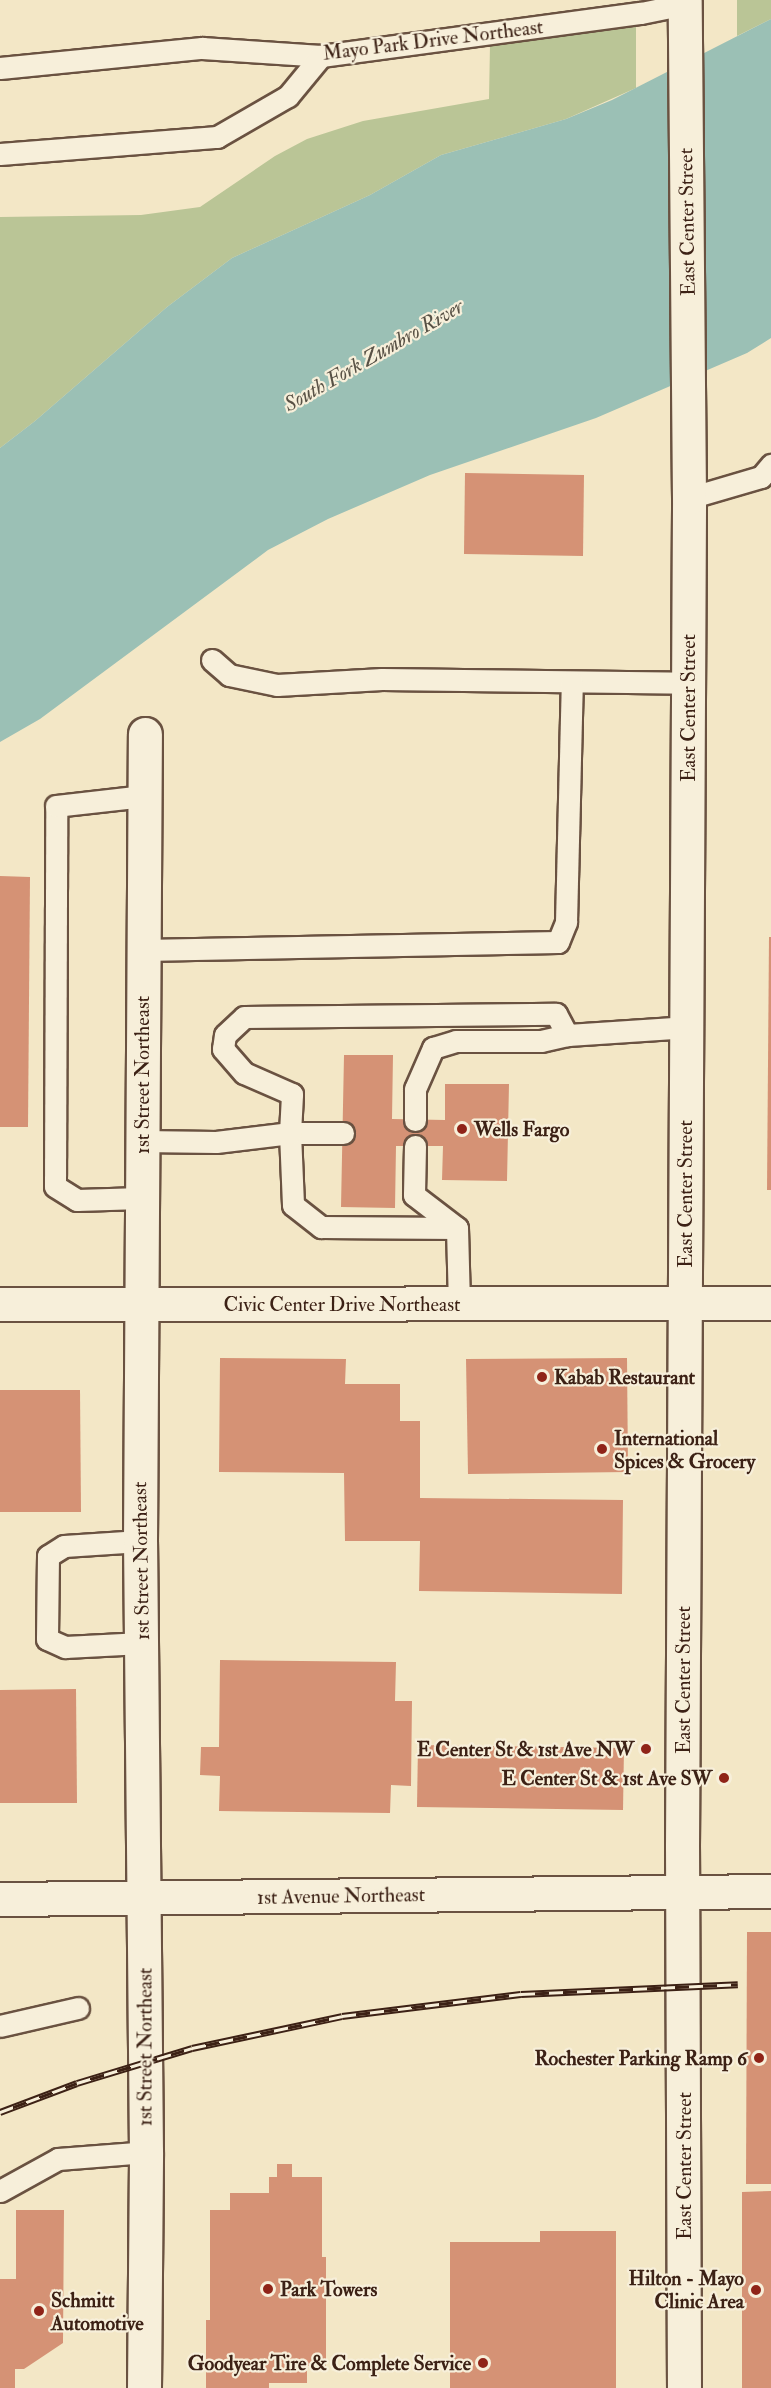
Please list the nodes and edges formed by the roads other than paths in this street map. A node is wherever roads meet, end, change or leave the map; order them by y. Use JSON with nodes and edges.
{"nodes":[{"id":1,"x":685,"y":2,"type":"edge"},
{"id":2,"x":321,"y":56,"type":"junction"},
{"id":3,"x":0,"y":68,"type":"edge"},
{"id":4,"x":0,"y":154,"type":"edge"},
{"id":5,"x":771,"y":465,"type":"edge"},
{"id":6,"x":689,"y":498,"type":"junction"},
{"id":7,"x":212,"y":660,"type":"dead end"},
{"id":8,"x":572,"y":682,"type":"junction"},
{"id":9,"x":688,"y":683,"type":"junction"},
{"id":10,"x":145,"y":734,"type":"dead end"},
{"id":11,"x":144,"y":796,"type":"junction"},
{"id":12,"x":143,"y":950,"type":"junction"},
{"id":13,"x":686,"y":1027,"type":"junction"},
{"id":14,"x":567,"y":1035,"type":"junction"},
{"id":15,"x":415,"y":1120,"type":"dead end"},
{"id":16,"x":290,"y":1133,"type":"junction"},
{"id":17,"x":343,"y":1133,"type":"dead end"},
{"id":18,"x":141,"y":1141,"type":"junction"},
{"id":19,"x":415,"y":1146,"type":"dead end"},
{"id":20,"x":141,"y":1198,"type":"junction"},
{"id":21,"x":457,"y":1228,"type":"junction"},
{"id":22,"x":771,"y":1303,"type":"edge"},
{"id":23,"x":0,"y":1304,"type":"edge"},
{"id":24,"x":140,"y":1304,"type":"junction"},
{"id":25,"x":459,"y":1304,"type":"junction"},
{"id":26,"x":684,"y":1304,"type":"junction"},
{"id":27,"x":140,"y":1541,"type":"junction"},
{"id":28,"x":142,"y":1643,"type":"junction"},
{"id":29,"x":771,"y":1892,"type":"edge"},
{"id":30,"x":683,"y":1893,"type":"junction"},
{"id":31,"x":0,"y":1899,"type":"edge"},
{"id":32,"x":143,"y":1899,"type":"junction"},
{"id":33,"x":78,"y":2008,"type":"dead end"},
{"id":34,"x":0,"y":2026,"type":"edge"},
{"id":35,"x":146,"y":2152,"type":"junction"},
{"id":36,"x":0,"y":2191,"type":"edge"},
{"id":37,"x":144,"y":2388,"type":"edge"},
{"id":38,"x":684,"y":2388,"type":"edge"}],
"edges":[{"from":1,"to":2,"type":"lane","name":"Mayo Park Drive Northeast"},
{"from":1,"to":6,"type":"street","name":"East Center Street"},
{"from":2,"to":3,"type":"lane","name":"Mayo Park Drive Northeast"},
{"from":2,"to":4,"type":"lane"},
{"from":5,"to":6,"type":"lane"},
{"from":6,"to":9,"type":"street","name":"East Center Street"},
{"from":7,"to":8,"type":"lane"},
{"from":8,"to":9,"type":"lane"},
{"from":8,"to":12,"type":"lane"},
{"from":9,"to":13,"type":"street","name":"East Center Street"},
{"from":10,"to":11,"type":"street","name":"1st Street Northeast"},
{"from":11,"to":12,"type":"street","name":"1st Street Northeast"},
{"from":11,"to":20,"type":"lane"},
{"from":12,"to":18,"type":"street","name":"1st Street Northeast"},
{"from":13,"to":14,"type":"lane"},
{"from":13,"to":26,"type":"street","name":"East Center Street"},
{"from":14,"to":15,"type":"lane"},
{"from":14,"to":16,"type":"lane"},
{"from":16,"to":17,"type":"lane"},
{"from":16,"to":18,"type":"lane"},
{"from":16,"to":21,"type":"lane"},
{"from":18,"to":20,"type":"street","name":"1st Street Northeast"},
{"from":19,"to":21,"type":"lane"},
{"from":20,"to":24,"type":"street","name":"1st Street Northeast"},
{"from":21,"to":25,"type":"lane"},
{"from":22,"to":26,"type":"street","name":"Civic Center Drive Northeast"},
{"from":23,"to":24,"type":"street","name":"Civic Center Drive Northeast"},
{"from":24,"to":25,"type":"street","name":"Civic Center Drive Northeast"},
{"from":24,"to":27,"type":"street","name":"1st Street Northeast"},
{"from":25,"to":26,"type":"street","name":"Civic Center Drive Northeast"},
{"from":26,"to":30,"type":"street","name":"East Center Street"},
{"from":27,"to":28,"type":"street","name":"1st Street Northeast"},
{"from":27,"to":28,"type":"lane"},
{"from":28,"to":32,"type":"street","name":"1st Street Northeast"},
{"from":29,"to":30,"type":"street","name":"1st Avenue Northeast"},
{"from":30,"to":32,"type":"street","name":"1st Avenue Northeast"},
{"from":30,"to":38,"type":"street","name":"East Center Street"},
{"from":31,"to":32,"type":"street","name":"1st Avenue Northeast"},
{"from":32,"to":35,"type":"street","name":"1st Street Northeast"},
{"from":33,"to":34,"type":"lane"},
{"from":35,"to":36,"type":"lane"},
{"from":35,"to":37,"type":"street","name":"1st Street Northeast"}]}
